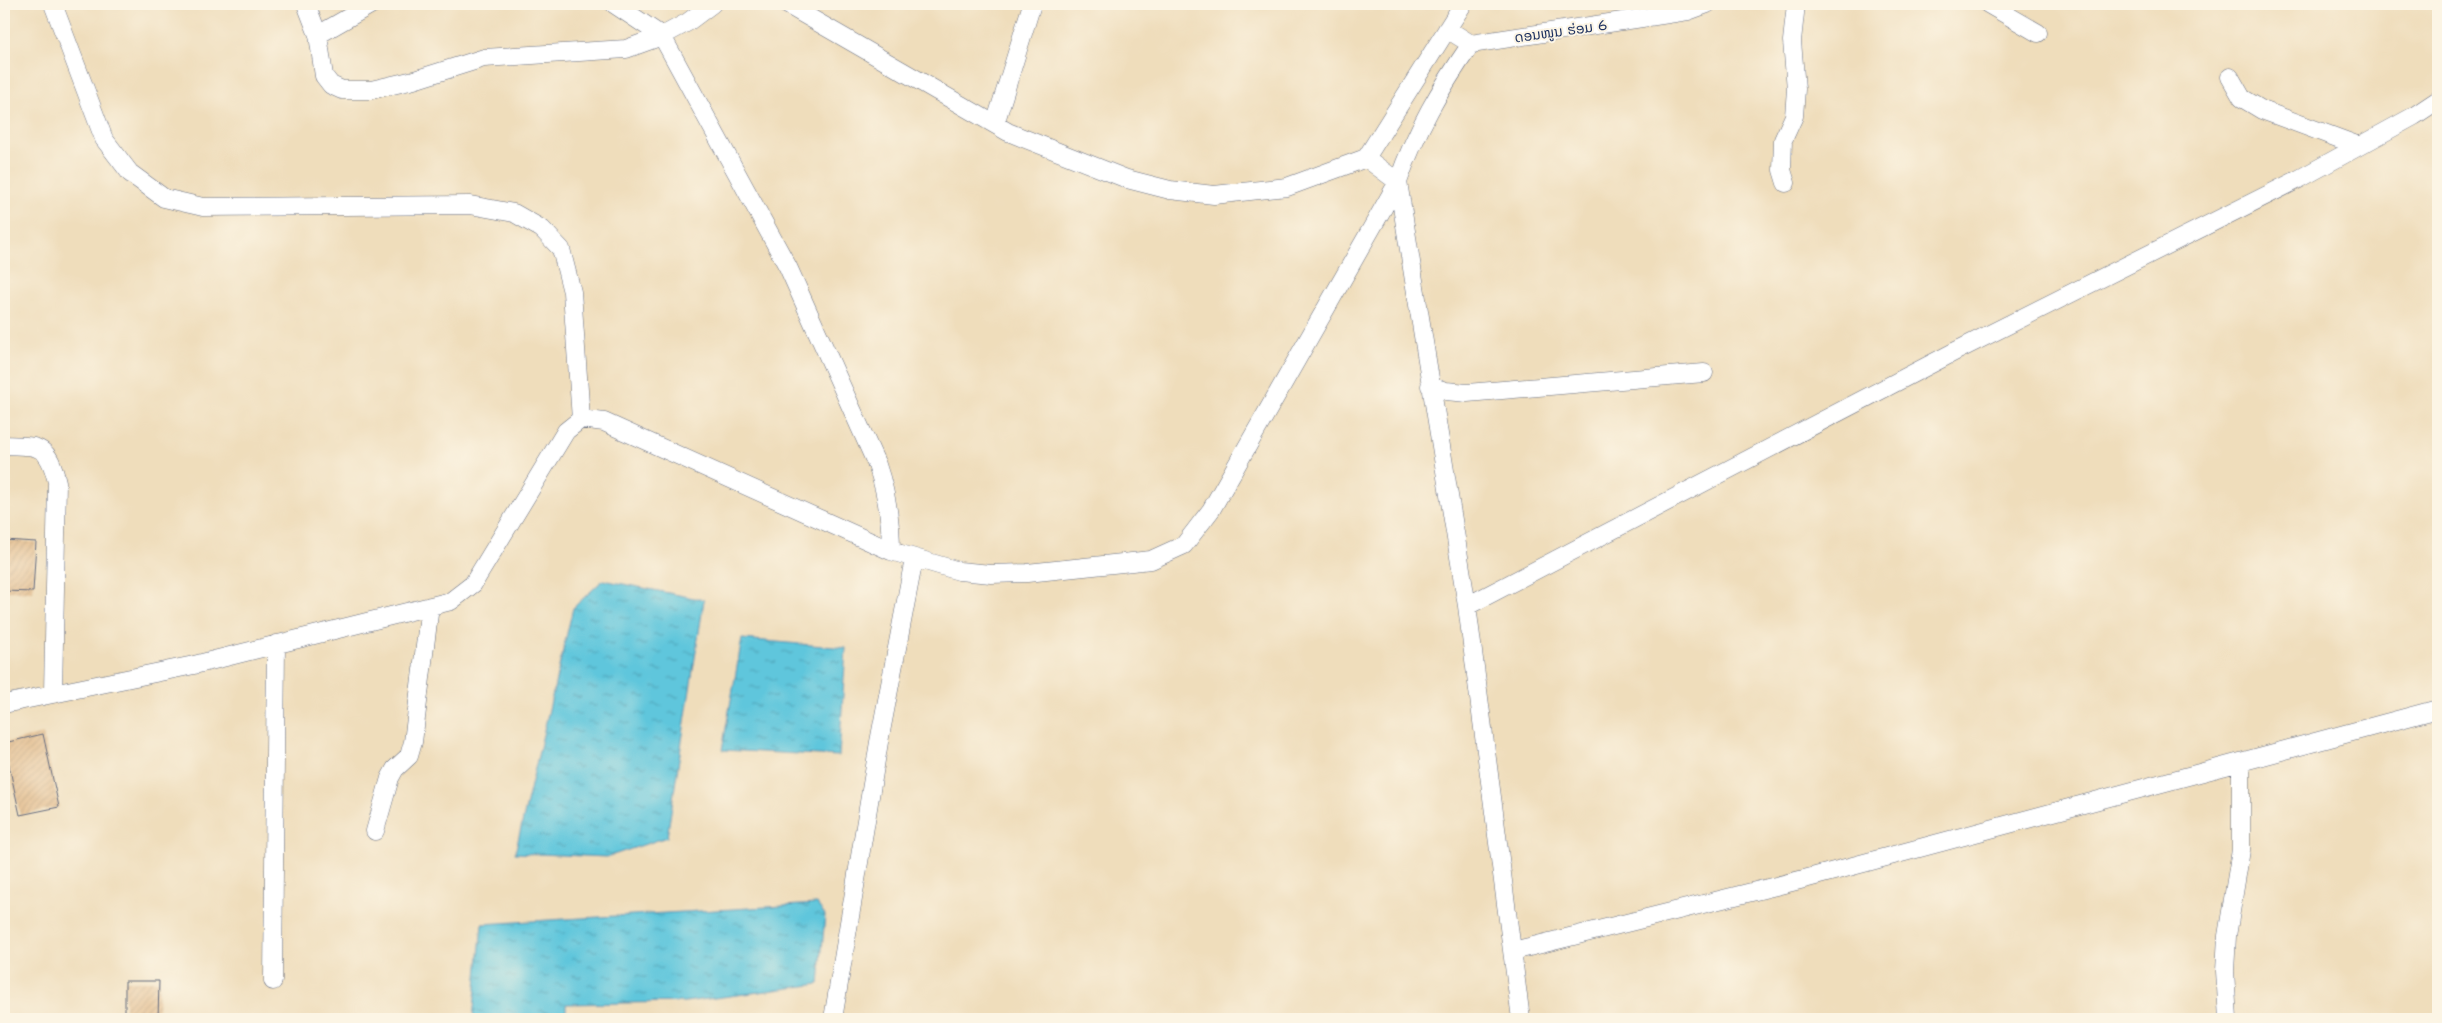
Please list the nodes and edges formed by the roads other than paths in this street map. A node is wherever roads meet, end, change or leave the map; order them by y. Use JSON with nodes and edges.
{"nodes":[{"id":1,"x":53,"y":4,"type":"edge"},
{"id":2,"x":306,"y":4,"type":"edge"},
{"id":3,"x":372,"y":4,"type":"edge"},
{"id":4,"x":614,"y":4,"type":"edge"},
{"id":5,"x":712,"y":4,"type":"edge"},
{"id":6,"x":786,"y":4,"type":"edge"},
{"id":7,"x":1032,"y":4,"type":"edge"},
{"id":8,"x":1463,"y":4,"type":"edge"},
{"id":9,"x":1706,"y":4,"type":"edge"},
{"id":10,"x":1796,"y":4,"type":"edge"},
{"id":11,"x":1988,"y":4,"type":"edge"},
{"id":12,"x":1447,"y":29,"type":"junction"},
{"id":13,"x":2038,"y":33,"type":"dead end"},
{"id":14,"x":318,"y":35,"type":"junction"},
{"id":15,"x":662,"y":36,"type":"junction"},
{"id":16,"x":1471,"y":44,"type":"junction"},
{"id":17,"x":2230,"y":76,"type":"dead end"},
{"id":18,"x":2438,"y":100,"type":"edge"},
{"id":19,"x":995,"y":124,"type":"junction"},
{"id":20,"x":2359,"y":146,"type":"junction"},
{"id":21,"x":1366,"y":158,"type":"junction"},
{"id":22,"x":1398,"y":182,"type":"junction"},
{"id":23,"x":1786,"y":183,"type":"dead end"},
{"id":24,"x":1704,"y":374,"type":"dead end"},
{"id":25,"x":1430,"y":386,"type":"junction"},
{"id":26,"x":581,"y":419,"type":"junction"},
{"id":27,"x":4,"y":445,"type":"edge"},
{"id":28,"x":892,"y":551,"type":"junction"},
{"id":29,"x":914,"y":559,"type":"junction"},
{"id":30,"x":430,"y":606,"type":"junction"},
{"id":31,"x":1467,"y":606,"type":"junction"},
{"id":32,"x":276,"y":644,"type":"junction"},
{"id":33,"x":53,"y":694,"type":"junction"},
{"id":34,"x":4,"y":704,"type":"edge"},
{"id":35,"x":2438,"y":709,"type":"edge"},
{"id":36,"x":2241,"y":762,"type":"junction"},
{"id":37,"x":375,"y":831,"type":"dead end"},
{"id":38,"x":1514,"y":951,"type":"junction"},
{"id":39,"x":273,"y":981,"type":"dead end"},
{"id":40,"x":833,"y":1019,"type":"edge"},
{"id":41,"x":1521,"y":1019,"type":"edge"},
{"id":42,"x":2228,"y":1019,"type":"edge"}],
"edges":[{"from":1,"to":26,"type":"street"},
{"from":2,"to":14,"type":"street"},
{"from":3,"to":14,"type":"street"},
{"from":4,"to":15,"type":"street"},
{"from":5,"to":15,"type":"street"},
{"from":6,"to":19,"type":"street"},
{"from":7,"to":19,"type":"street"},
{"from":8,"to":12,"type":"street"},
{"from":9,"to":16,"type":"street","name":"ດອນໜູນ ຮ່ອມ 6"},
{"from":10,"to":23,"type":"street"},
{"from":11,"to":13,"type":"street"},
{"from":12,"to":16,"type":"street"},
{"from":12,"to":21,"type":"street"},
{"from":14,"to":15,"type":"street"},
{"from":15,"to":28,"type":"street"},
{"from":16,"to":22,"type":"street"},
{"from":17,"to":20,"type":"street"},
{"from":18,"to":20,"type":"street"},
{"from":19,"to":21,"type":"street"},
{"from":20,"to":31,"type":"street"},
{"from":21,"to":22,"type":"street"},
{"from":22,"to":25,"type":"street"},
{"from":22,"to":29,"type":"street"},
{"from":24,"to":25,"type":"street"},
{"from":25,"to":31,"type":"street"},
{"from":26,"to":28,"type":"street"},
{"from":26,"to":30,"type":"street"},
{"from":27,"to":33,"type":"street"},
{"from":28,"to":29,"type":"street"},
{"from":29,"to":40,"type":"street"},
{"from":30,"to":32,"type":"street"},
{"from":30,"to":37,"type":"street"},
{"from":31,"to":38,"type":"street"},
{"from":32,"to":33,"type":"street"},
{"from":32,"to":39,"type":"street"},
{"from":33,"to":34,"type":"street"},
{"from":35,"to":36,"type":"street"},
{"from":36,"to":38,"type":"street"},
{"from":36,"to":42,"type":"street"},
{"from":38,"to":41,"type":"street"}]}
